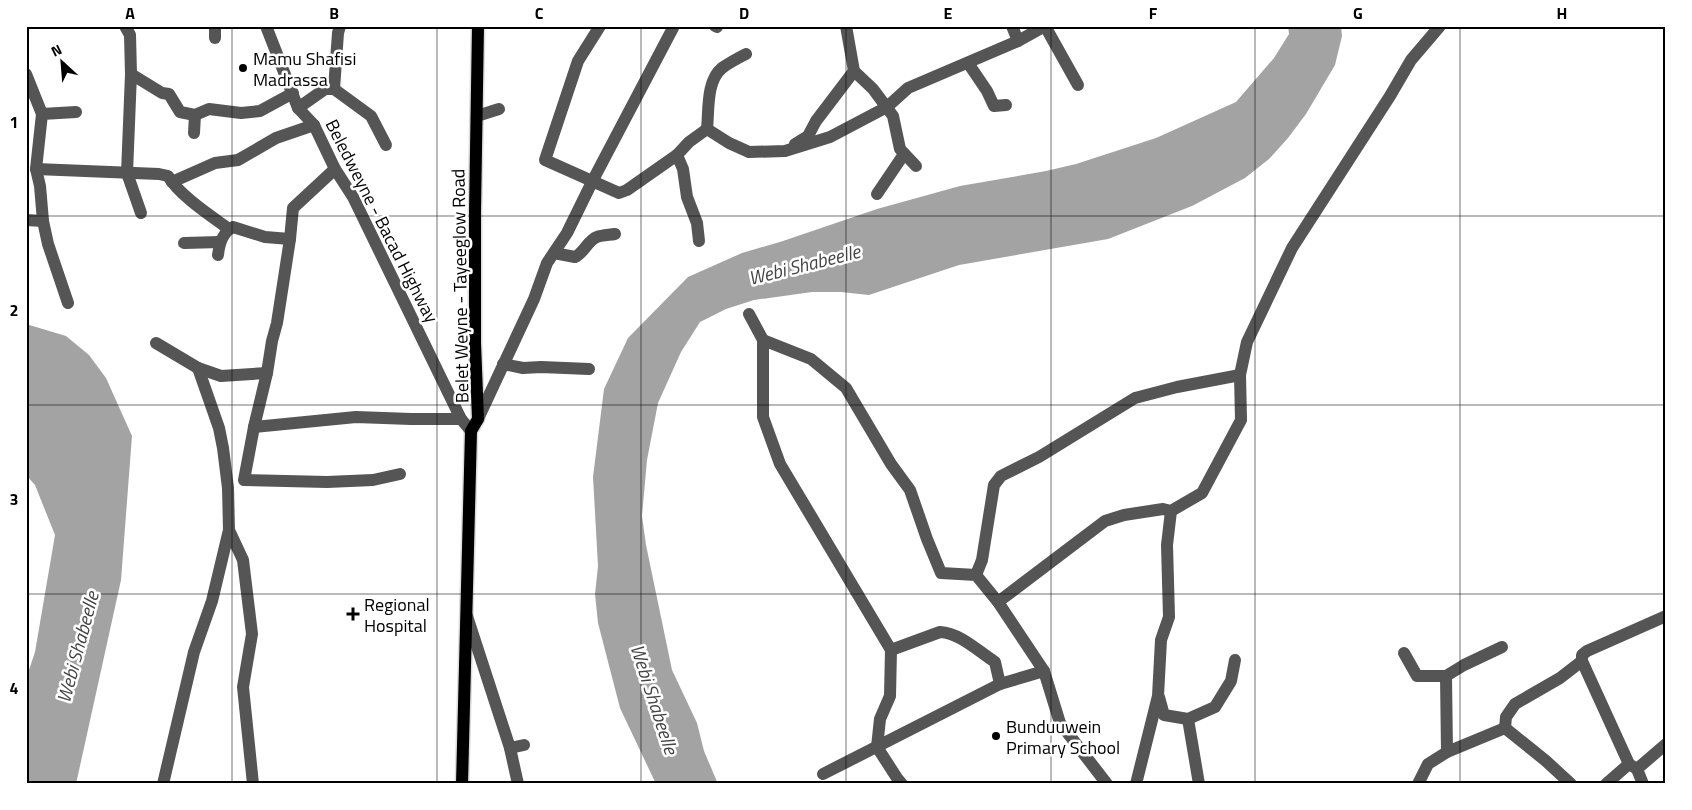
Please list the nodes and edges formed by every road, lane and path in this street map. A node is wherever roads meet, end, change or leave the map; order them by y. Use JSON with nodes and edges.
{"nodes":[{"id":1,"x":125,"y":26,"type":"edge"},
{"id":2,"x":266,"y":26,"type":"edge"},
{"id":3,"x":340,"y":26,"type":"edge"},
{"id":4,"x":478,"y":26,"type":"edge"},
{"id":5,"x":600,"y":26,"type":"edge"},
{"id":6,"x":674,"y":26,"type":"edge"},
{"id":7,"x":846,"y":26,"type":"edge"},
{"id":8,"x":1012,"y":26,"type":"edge"},
{"id":9,"x":1045,"y":26,"type":"edge"},
{"id":10,"x":1440,"y":26,"type":"edge"},
{"id":11,"x":1018,"y":41,"type":"junction"},
{"id":12,"x":746,"y":54,"type":"dead end"},
{"id":13,"x":968,"y":64,"type":"junction"},
{"id":14,"x":854,"y":71,"type":"junction"},
{"id":15,"x":26,"y":74,"type":"edge"},
{"id":16,"x":131,"y":74,"type":"junction"},
{"id":17,"x":1078,"y":84,"type":"dead end"},
{"id":18,"x":334,"y":89,"type":"junction"},
{"id":19,"x":293,"y":93,"type":"junction"},
{"id":20,"x":1006,"y":105,"type":"dead end"},
{"id":21,"x":888,"y":107,"type":"junction"},
{"id":22,"x":298,"y":108,"type":"junction"},
{"id":23,"x":499,"y":109,"type":"dead end"},
{"id":24,"x":76,"y":112,"type":"dead end"},
{"id":25,"x":42,"y":114,"type":"junction"},
{"id":26,"x":195,"y":115,"type":"junction"},
{"id":27,"x":477,"y":116,"type":"junction"},
{"id":28,"x":314,"y":124,"type":"junction"},
{"id":29,"x":707,"y":130,"type":"junction"},
{"id":30,"x":194,"y":134,"type":"dead end"},
{"id":31,"x":386,"y":145,"type":"dead end"},
{"id":32,"x":785,"y":151,"type":"junction"},
{"id":33,"x":904,"y":154,"type":"junction"},
{"id":34,"x":677,"y":155,"type":"junction"},
{"id":35,"x":916,"y":166,"type":"dead end"},
{"id":36,"x":36,"y":169,"type":"junction"},
{"id":37,"x":335,"y":169,"type":"junction"},
{"id":38,"x":127,"y":173,"type":"junction"},
{"id":39,"x":592,"y":180,"type":"junction"},
{"id":40,"x":172,"y":182,"type":"junction"},
{"id":41,"x":877,"y":194,"type":"dead end"},
{"id":42,"x":141,"y":213,"type":"dead end"},
{"id":43,"x":26,"y":220,"type":"edge"},
{"id":44,"x":43,"y":221,"type":"junction"},
{"id":45,"x":229,"y":230,"type":"junction"},
{"id":46,"x":615,"y":234,"type":"dead end"},
{"id":47,"x":290,"y":239,"type":"junction"},
{"id":48,"x":699,"y":241,"type":"dead end"},
{"id":49,"x":220,"y":242,"type":"junction"},
{"id":50,"x":184,"y":243,"type":"dead end"},
{"id":51,"x":554,"y":253,"type":"junction"},
{"id":52,"x":218,"y":255,"type":"dead end"},
{"id":53,"x":68,"y":303,"type":"dead end"},
{"id":54,"x":749,"y":314,"type":"dead end"},
{"id":55,"x":763,"y":340,"type":"junction"},
{"id":56,"x":156,"y":343,"type":"dead end"},
{"id":57,"x":503,"y":364,"type":"junction"},
{"id":58,"x":198,"y":368,"type":"junction"},
{"id":59,"x":589,"y":369,"type":"dead end"},
{"id":60,"x":268,"y":373,"type":"junction"},
{"id":61,"x":1240,"y":375,"type":"junction"},
{"id":62,"x":461,"y":419,"type":"junction"},
{"id":63,"x":478,"y":419,"type":"junction"},
{"id":64,"x":254,"y":427,"type":"junction"},
{"id":65,"x":471,"y":431,"type":"junction"},
{"id":66,"x":400,"y":474,"type":"dead end"},
{"id":67,"x":1171,"y":510,"type":"junction"},
{"id":68,"x":229,"y":530,"type":"junction"},
{"id":69,"x":976,"y":575,"type":"junction"},
{"id":70,"x":998,"y":602,"type":"junction"},
{"id":71,"x":465,"y":612,"type":"junction"},
{"id":72,"x":1666,"y":616,"type":"edge"},
{"id":73,"x":1502,"y":647,"type":"dead end"},
{"id":74,"x":891,"y":650,"type":"junction"},
{"id":75,"x":1404,"y":653,"type":"dead end"},
{"id":76,"x":1235,"y":660,"type":"dead end"},
{"id":77,"x":1582,"y":661,"type":"junction"},
{"id":78,"x":1044,"y":671,"type":"junction"},
{"id":79,"x":1446,"y":676,"type":"junction"},
{"id":80,"x":1000,"y":684,"type":"junction"},
{"id":81,"x":1158,"y":696,"type":"junction"},
{"id":82,"x":1188,"y":719,"type":"junction"},
{"id":83,"x":1505,"y":728,"type":"junction"},
{"id":84,"x":1666,"y":744,"type":"edge"},
{"id":85,"x":524,"y":745,"type":"dead end"},
{"id":86,"x":877,"y":747,"type":"junction"},
{"id":87,"x":510,"y":748,"type":"junction"},
{"id":88,"x":1447,"y":752,"type":"junction"},
{"id":89,"x":1633,"y":766,"type":"junction"},
{"id":90,"x":822,"y":774,"type":"dead end"},
{"id":91,"x":163,"y":784,"type":"edge"},
{"id":92,"x":253,"y":784,"type":"edge"},
{"id":93,"x":462,"y":784,"type":"edge"},
{"id":94,"x":518,"y":784,"type":"edge"},
{"id":95,"x":902,"y":784,"type":"edge"},
{"id":96,"x":1107,"y":784,"type":"edge"},
{"id":97,"x":1136,"y":784,"type":"edge"},
{"id":98,"x":1199,"y":784,"type":"edge"},
{"id":99,"x":1418,"y":784,"type":"edge"},
{"id":100,"x":1571,"y":784,"type":"edge"},
{"id":101,"x":1606,"y":784,"type":"edge"},
{"id":102,"x":1643,"y":784,"type":"edge"}],
"edges":[{"from":1,"to":16,"type":"street"},
{"from":2,"to":19,"type":"street","name":"Beledweyne - Bacad Highway"},
{"from":3,"to":18,"type":"street"},
{"from":4,"to":27,"type":"main road","name":"Belet Weyne - Tayeeglow Road"},
{"from":5,"to":39,"type":"street"},
{"from":6,"to":39,"type":"street"},
{"from":7,"to":14,"type":"street"},
{"from":8,"to":11,"type":"street"},
{"from":9,"to":11,"type":"street"},
{"from":9,"to":17,"type":"street"},
{"from":10,"to":61,"type":"street"},
{"from":11,"to":13,"type":"street"},
{"from":12,"to":29,"type":"street"},
{"from":13,"to":20,"type":"street"},
{"from":13,"to":21,"type":"street"},
{"from":14,"to":21,"type":"street"},
{"from":14,"to":32,"type":"street"},
{"from":15,"to":25,"type":"street"},
{"from":16,"to":26,"type":"street"},
{"from":16,"to":38,"type":"street"},
{"from":18,"to":22,"type":"street"},
{"from":18,"to":31,"type":"street"},
{"from":19,"to":22,"type":"street","name":"Beledweyne - Bacad Highway"},
{"from":19,"to":26,"type":"street"},
{"from":21,"to":32,"type":"street"},
{"from":21,"to":33,"type":"street"},
{"from":22,"to":28,"type":"street","name":"Beledweyne - Bacad Highway"},
{"from":23,"to":27,"type":"street"},
{"from":24,"to":25,"type":"street"},
{"from":25,"to":36,"type":"street"},
{"from":26,"to":30,"type":"street"},
{"from":27,"to":63,"type":"main road","name":"Belet Weyne - Tayeeglow Road"},
{"from":28,"to":37,"type":"street","name":"Beledweyne - Bacad Highway"},
{"from":28,"to":40,"type":"street"},
{"from":29,"to":32,"type":"street"},
{"from":29,"to":34,"type":"street"},
{"from":33,"to":35,"type":"street"},
{"from":33,"to":41,"type":"street"},
{"from":34,"to":39,"type":"street"},
{"from":34,"to":48,"type":"street"},
{"from":36,"to":38,"type":"street"},
{"from":36,"to":44,"type":"street"},
{"from":37,"to":47,"type":"street"},
{"from":37,"to":62,"type":"street","name":"Beledweyne - Bacad Highway"},
{"from":38,"to":40,"type":"street"},
{"from":38,"to":42,"type":"street"},
{"from":39,"to":51,"type":"street"},
{"from":40,"to":45,"type":"street"},
{"from":43,"to":44,"type":"street"},
{"from":44,"to":53,"type":"street"},
{"from":45,"to":47,"type":"street"},
{"from":45,"to":49,"type":"street"},
{"from":46,"to":51,"type":"street"},
{"from":47,"to":60,"type":"street"},
{"from":49,"to":50,"type":"street"},
{"from":49,"to":52,"type":"street"},
{"from":51,"to":57,"type":"street"},
{"from":54,"to":55,"type":"street"},
{"from":55,"to":69,"type":"street"},
{"from":55,"to":74,"type":"street"},
{"from":56,"to":58,"type":"street"},
{"from":57,"to":59,"type":"street"},
{"from":57,"to":63,"type":"street"},
{"from":58,"to":60,"type":"street"},
{"from":58,"to":68,"type":"street"},
{"from":60,"to":64,"type":"street"},
{"from":61,"to":67,"type":"street"},
{"from":61,"to":69,"type":"street"},
{"from":62,"to":64,"type":"street"},
{"from":62,"to":65,"type":"street","name":"Beledweyne - Bacad Highway"},
{"from":63,"to":65,"type":"main road","name":"Belet Weyne - Tayeeglow Road"},
{"from":64,"to":66,"type":"street"},
{"from":65,"to":71,"type":"main road","name":"Belet Weyne - Tayeeglow Road"},
{"from":67,"to":70,"type":"street"},
{"from":67,"to":81,"type":"street"},
{"from":68,"to":91,"type":"street"},
{"from":68,"to":92,"type":"street"},
{"from":69,"to":70,"type":"street"},
{"from":70,"to":78,"type":"street"},
{"from":71,"to":87,"type":"street"},
{"from":71,"to":93,"type":"main road","name":"Belet Weyne - Tayeeglow Road"},
{"from":72,"to":77,"type":"street"},
{"from":73,"to":79,"type":"street"},
{"from":74,"to":80,"type":"street"},
{"from":74,"to":86,"type":"street"},
{"from":75,"to":79,"type":"street"},
{"from":76,"to":82,"type":"street"},
{"from":77,"to":83,"type":"street"},
{"from":77,"to":89,"type":"street"},
{"from":78,"to":80,"type":"street"},
{"from":78,"to":96,"type":"street"},
{"from":79,"to":88,"type":"street"},
{"from":80,"to":86,"type":"street"},
{"from":81,"to":82,"type":"street"},
{"from":81,"to":97,"type":"street"},
{"from":82,"to":98,"type":"street"},
{"from":83,"to":88,"type":"street"},
{"from":83,"to":100,"type":"street"},
{"from":84,"to":89,"type":"street"},
{"from":85,"to":87,"type":"street"},
{"from":86,"to":90,"type":"street"},
{"from":86,"to":95,"type":"street"},
{"from":87,"to":94,"type":"street"},
{"from":88,"to":99,"type":"street"},
{"from":89,"to":101,"type":"street"},
{"from":89,"to":102,"type":"street"}]}
